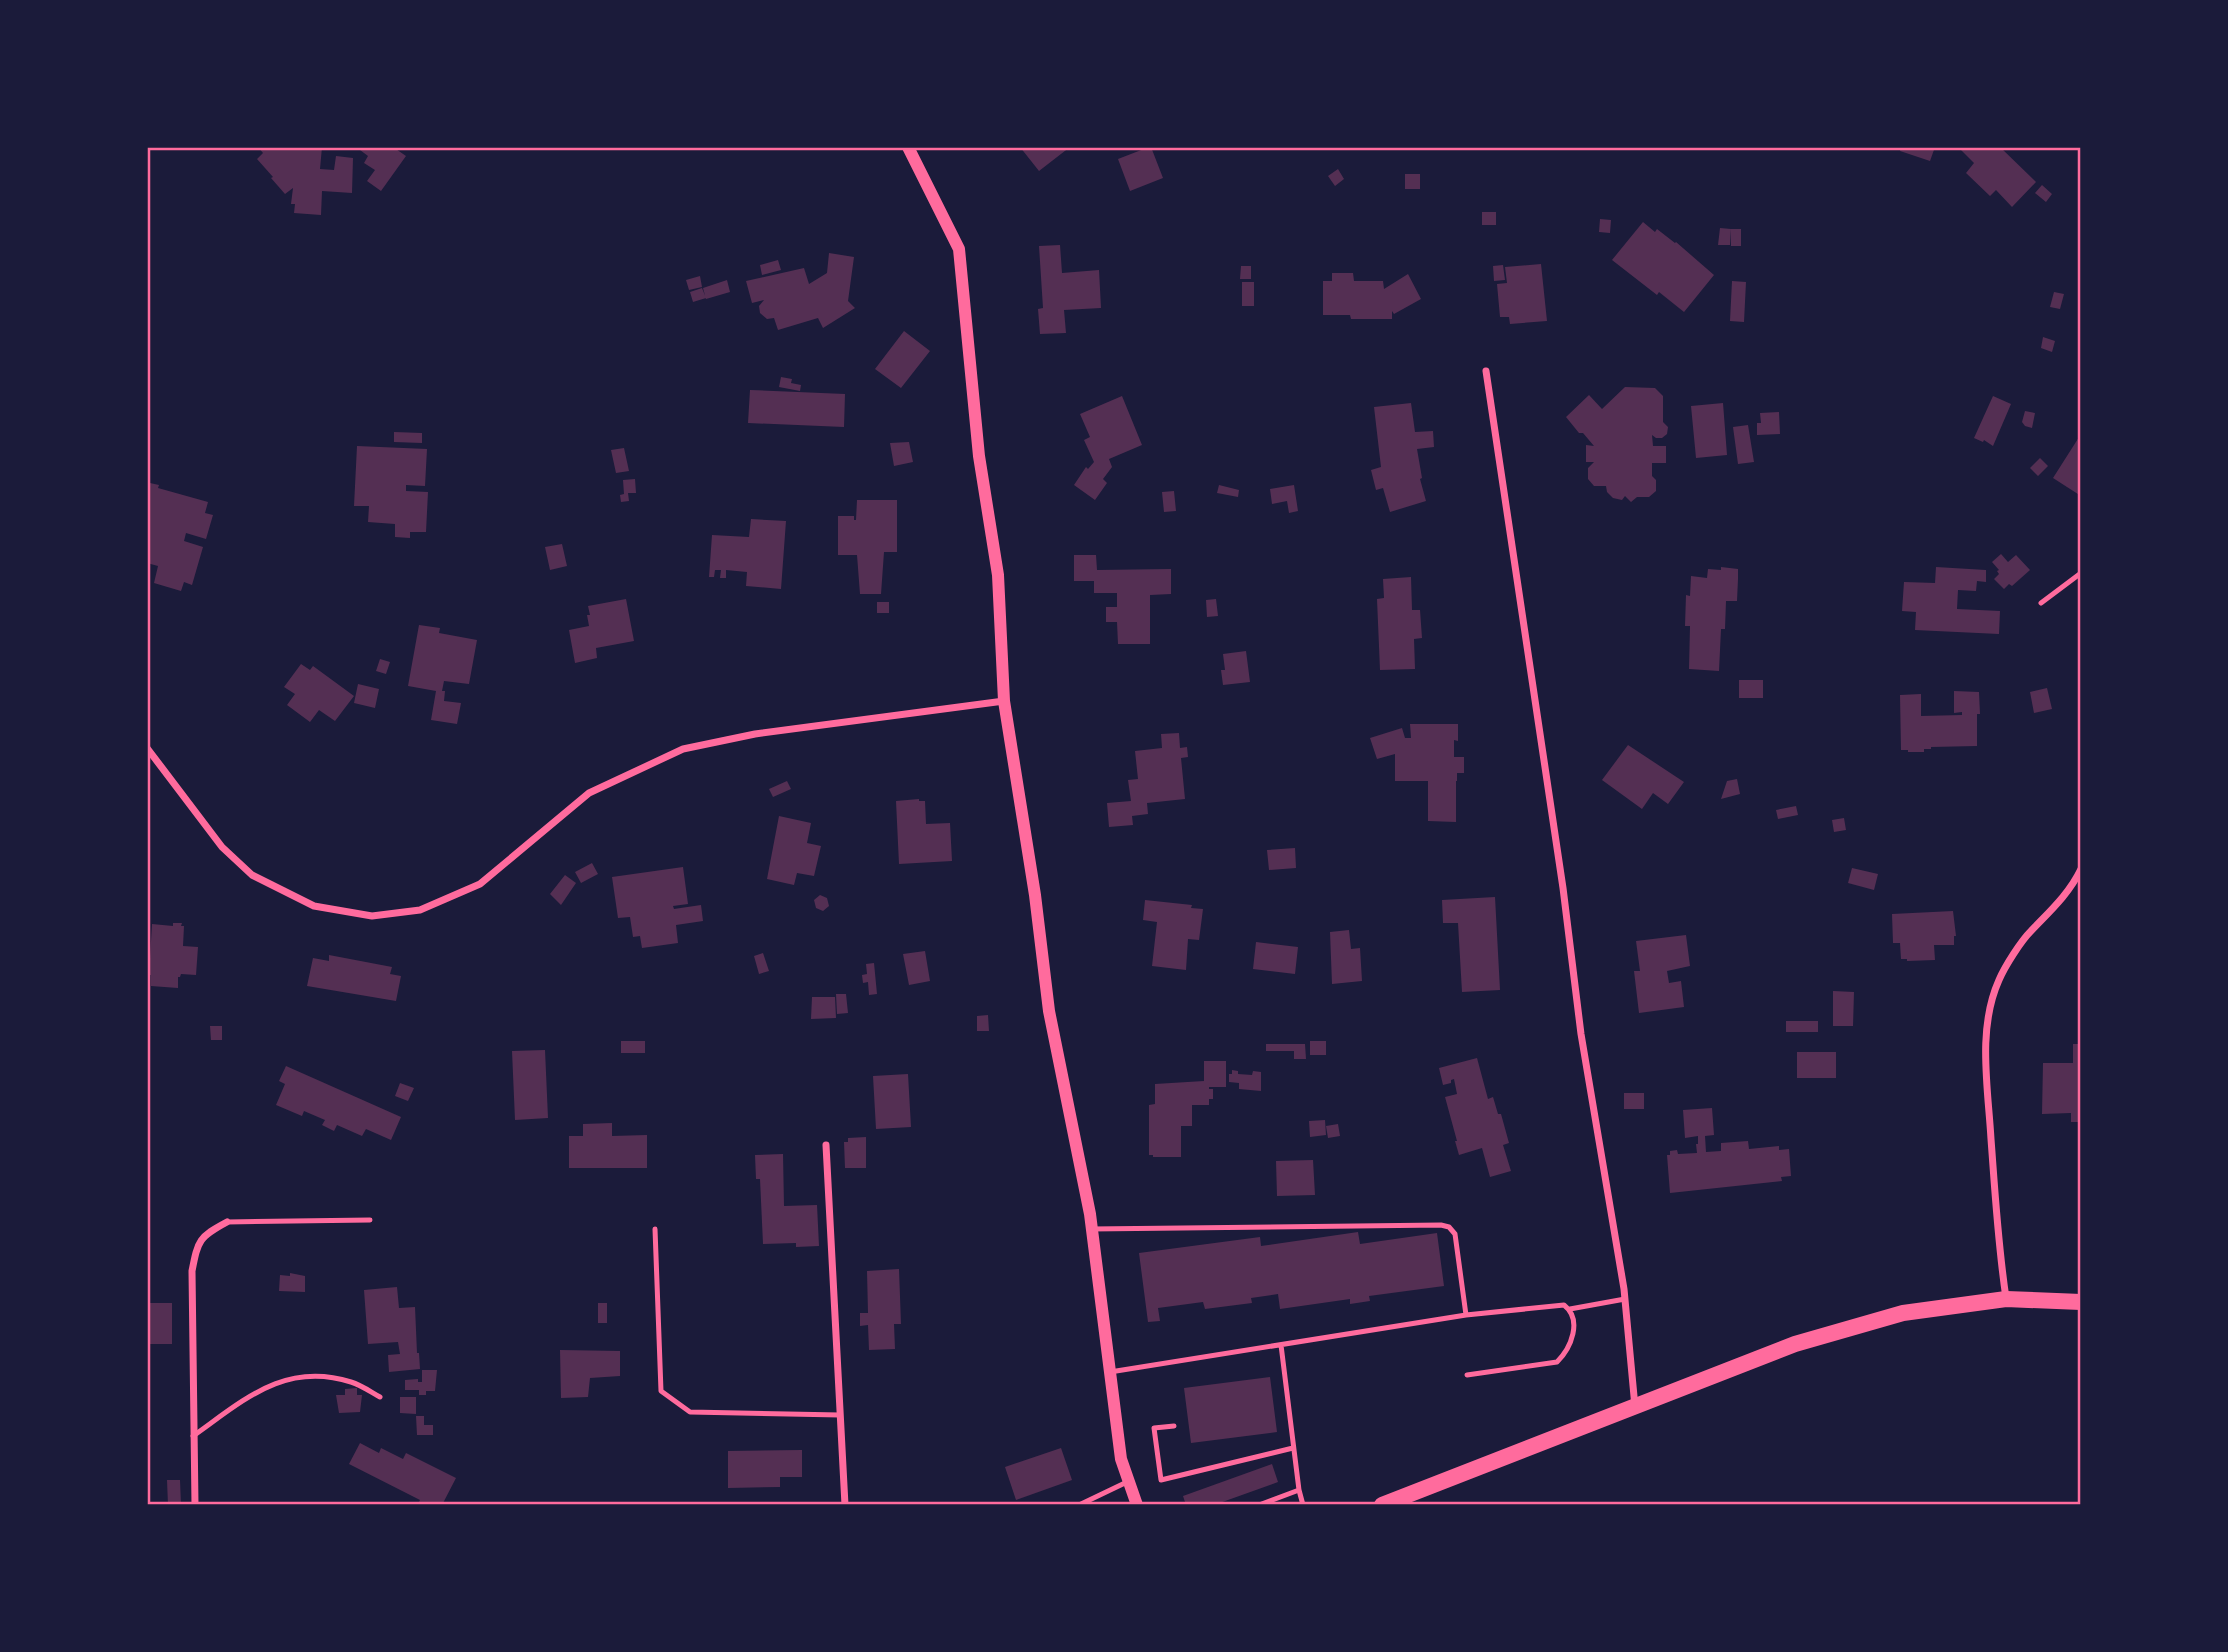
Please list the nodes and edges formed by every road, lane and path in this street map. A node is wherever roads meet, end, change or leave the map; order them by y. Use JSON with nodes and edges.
{"nodes":[{"id":1,"x":908,"y":147,"type":"edge"},
{"id":2,"x":1486,"y":371,"type":"dead end"},
{"id":3,"x":2081,"y":573,"type":"edge"},
{"id":4,"x":2041,"y":603,"type":"dead end"},
{"id":5,"x":1004,"y":701,"type":"junction"},
{"id":6,"x":147,"y":748,"type":"edge"},
{"id":7,"x":2081,"y":869,"type":"edge"},
{"id":8,"x":826,"y":1145,"type":"dead end"},
{"id":9,"x":370,"y":1220,"type":"dead end"},
{"id":10,"x":227,"y":1222,"type":"joint"},
{"id":11,"x":655,"y":1229,"type":"dead end"},
{"id":12,"x":1091,"y":1229,"type":"junction"},
{"id":13,"x":1625,"y":1299,"type":"junction"},
{"id":14,"x":2006,"y":1299,"type":"junction"},
{"id":15,"x":2081,"y":1301,"type":"edge"},
{"id":16,"x":1570,"y":1310,"type":"junction"},
{"id":17,"x":1466,"y":1315,"type":"junction"},
{"id":18,"x":1281,"y":1345,"type":"junction"},
{"id":19,"x":1110,"y":1372,"type":"junction"},
{"id":20,"x":1466,"y":1375,"type":"dead end"},
{"id":21,"x":380,"y":1397,"type":"dead end"},
{"id":22,"x":1635,"y":1407,"type":"junction"},
{"id":23,"x":840,"y":1415,"type":"junction"},
{"id":24,"x":1174,"y":1426,"type":"dead end"},
{"id":25,"x":194,"y":1436,"type":"junction"},
{"id":26,"x":1293,"y":1448,"type":"junction"},
{"id":27,"x":1129,"y":1481,"type":"junction"},
{"id":28,"x":1299,"y":1490,"type":"junction"},
{"id":29,"x":195,"y":1505,"type":"edge"},
{"id":30,"x":845,"y":1505,"type":"edge"},
{"id":31,"x":1079,"y":1505,"type":"edge"},
{"id":32,"x":1137,"y":1505,"type":"edge"},
{"id":33,"x":1259,"y":1505,"type":"edge"},
{"id":34,"x":1303,"y":1505,"type":"edge"},
{"id":35,"x":1382,"y":1505,"type":"edge"}],
"edges":[{"from":1,"to":5,"type":"street"},
{"from":2,"to":13,"type":"street"},
{"from":3,"to":4,"type":"lane"},
{"from":5,"to":6,"type":"street"},
{"from":5,"to":12,"type":"street"},
{"from":7,"to":14,"type":"street"},
{"from":8,"to":23,"type":"street"},
{"from":9,"to":10,"type":"lane"},
{"from":10,"to":25,"type":"street"},
{"from":11,"to":23,"type":"lane"},
{"from":12,"to":17,"type":"lane"},
{"from":12,"to":19,"type":"street"},
{"from":13,"to":16,"type":"lane"},
{"from":13,"to":22,"type":"street"},
{"from":14,"to":15,"type":"highway"},
{"from":14,"to":22,"type":"highway"},
{"from":16,"to":17,"type":"lane"},
{"from":16,"to":20,"type":"lane"},
{"from":17,"to":18,"type":"lane"},
{"from":18,"to":19,"type":"lane"},
{"from":18,"to":26,"type":"lane"},
{"from":19,"to":27,"type":"street"},
{"from":21,"to":25,"type":"lane"},
{"from":22,"to":35,"type":"highway"},
{"from":23,"to":30,"type":"street"},
{"from":24,"to":26,"type":"lane"},
{"from":25,"to":29,"type":"street"},
{"from":26,"to":28,"type":"lane"},
{"from":27,"to":31,"type":"lane"},
{"from":27,"to":32,"type":"street"},
{"from":28,"to":33,"type":"lane"},
{"from":28,"to":34,"type":"lane"}]}
